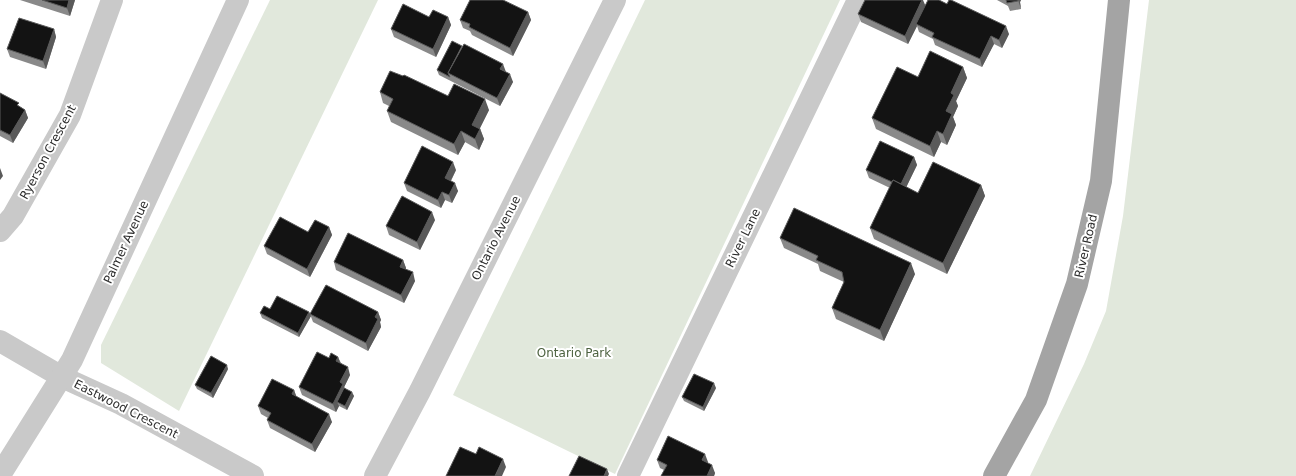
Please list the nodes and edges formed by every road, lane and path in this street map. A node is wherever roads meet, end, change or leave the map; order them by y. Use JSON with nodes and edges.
{"nodes":[{"id":1,"x":112,"y":0,"type":"edge"},
{"id":2,"x":238,"y":0,"type":"edge"},
{"id":3,"x":615,"y":0,"type":"edge"},
{"id":4,"x":858,"y":0,"type":"edge"},
{"id":5,"x":1119,"y":0,"type":"edge"},
{"id":6,"x":0,"y":231,"type":"edge"},
{"id":7,"x":0,"y":341,"type":"edge"},
{"id":8,"x":62,"y":377,"type":"junction"},
{"id":9,"x":0,"y":475,"type":"edge"},
{"id":10,"x":253,"y":476,"type":"edge"},
{"id":11,"x":375,"y":476,"type":"edge"},
{"id":12,"x":628,"y":476,"type":"edge"},
{"id":13,"x":994,"y":476,"type":"edge"}],
"edges":[{"from":1,"to":6,"type":"street","name":"Ryerson Crescent"},
{"from":2,"to":8,"type":"street","name":"Palmer Avenue"},
{"from":3,"to":11,"type":"street","name":"Ontario Avenue"},
{"from":4,"to":12,"type":"street","name":"River Lane"},
{"from":5,"to":13,"type":"main road","name":"River Road"},
{"from":7,"to":8,"type":"street","name":"Eastwood Crescent"},
{"from":8,"to":9,"type":"street","name":"Palmer Avenue"},
{"from":8,"to":10,"type":"street","name":"Eastwood Crescent"}]}
